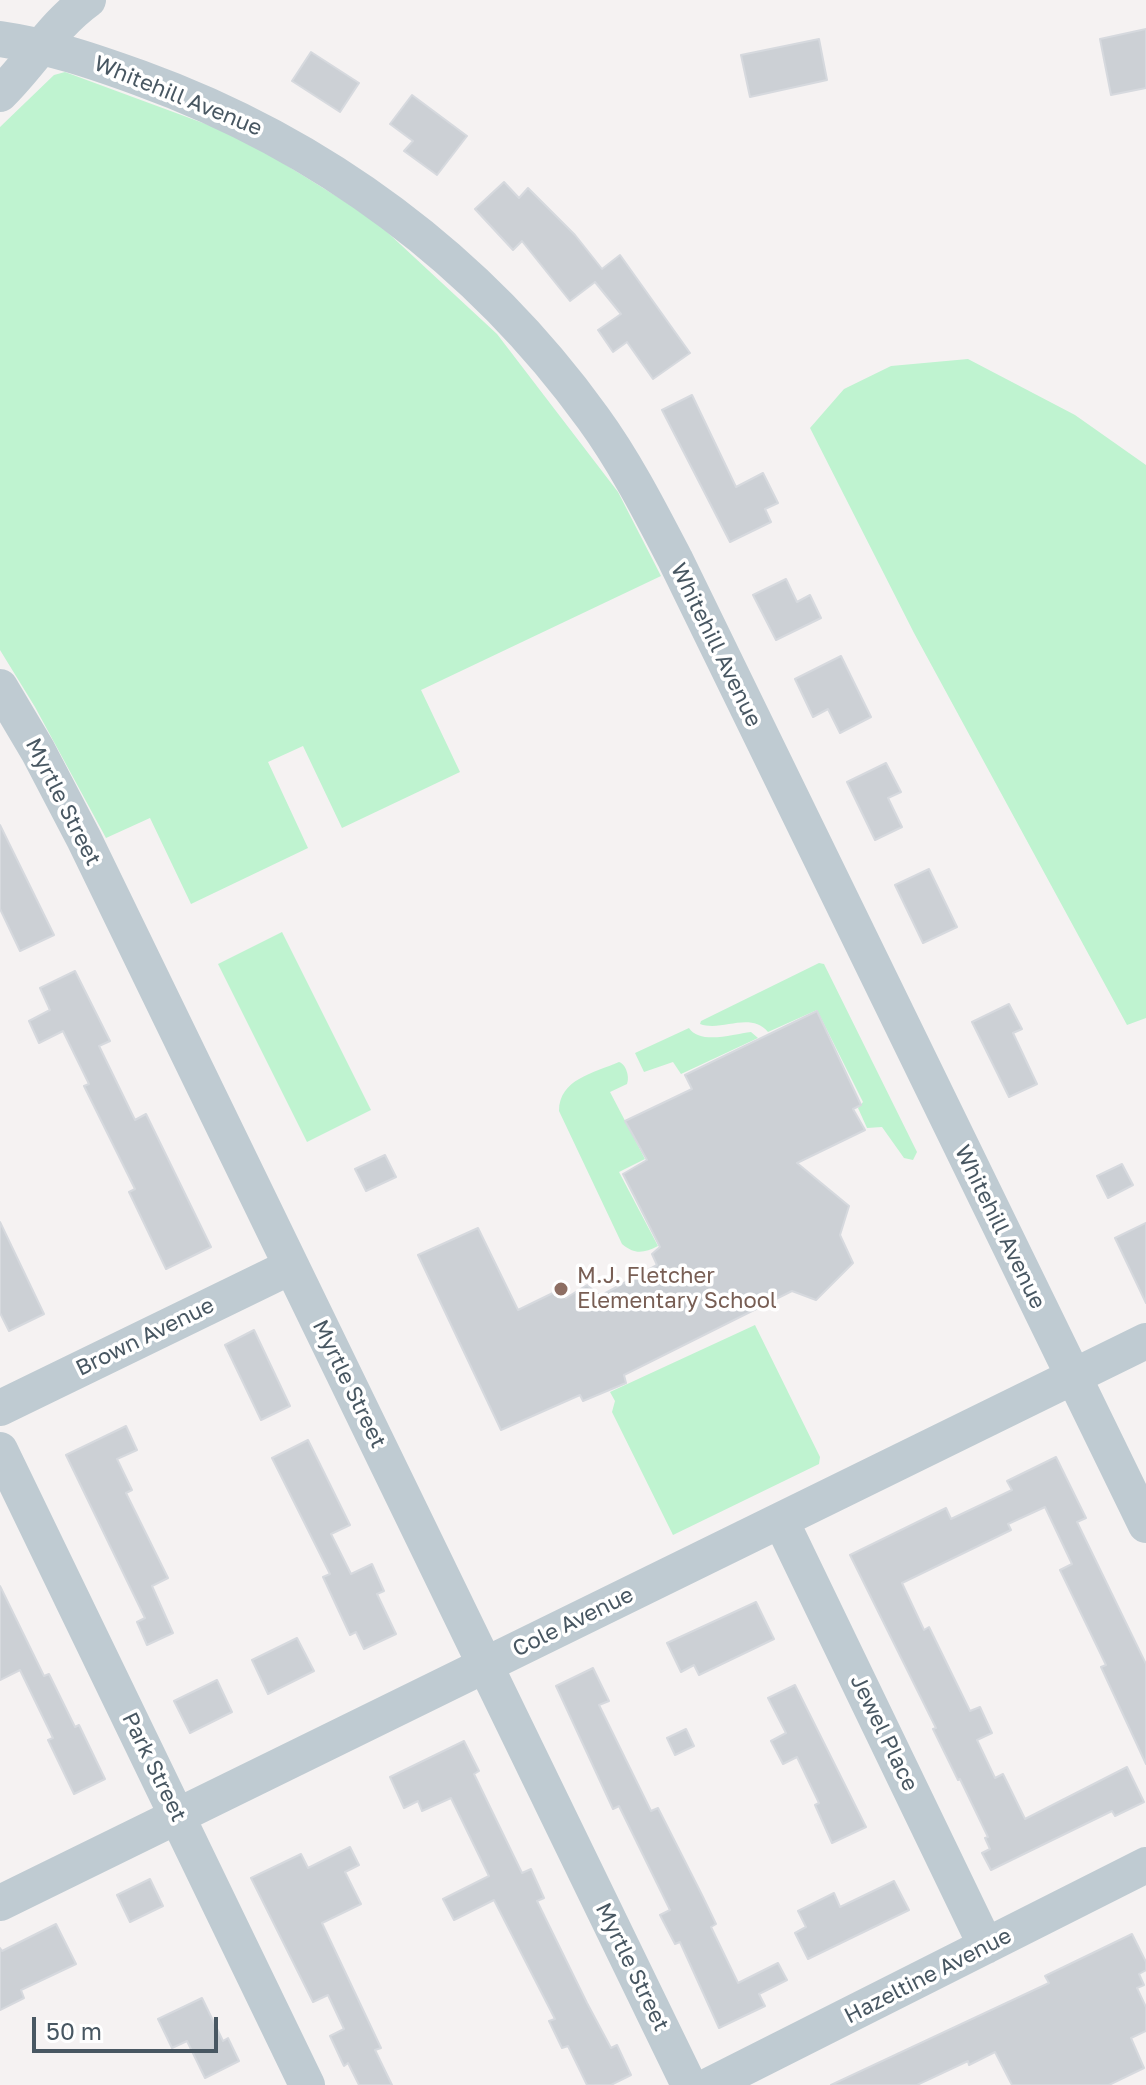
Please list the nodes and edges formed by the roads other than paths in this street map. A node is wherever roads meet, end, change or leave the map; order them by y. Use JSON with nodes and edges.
{"nodes":[{"id":1,"x":88,"y":0,"type":"edge"},
{"id":2,"x":0,"y":39,"type":"edge"},
{"id":3,"x":40,"y":45,"type":"junction"},
{"id":4,"x":0,"y":94,"type":"edge"},
{"id":5,"x":0,"y":687,"type":"edge"},
{"id":6,"x":290,"y":1267,"type":"junction"},
{"id":7,"x":1146,"y":1341,"type":"edge"},
{"id":8,"x":1073,"y":1377,"type":"junction"},
{"id":9,"x":0,"y":1408,"type":"edge"},
{"id":10,"x":0,"y":1450,"type":"edge"},
{"id":11,"x":781,"y":1521,"type":"junction"},
{"id":12,"x":1146,"y":1525,"type":"edge"},
{"id":13,"x":485,"y":1665,"type":"junction"},
{"id":14,"x":178,"y":1816,"type":"junction"},
{"id":15,"x":1146,"y":1865,"type":"edge"},
{"id":16,"x":0,"y":1903,"type":"edge"},
{"id":17,"x":986,"y":1946,"type":"junction"},
{"id":18,"x":307,"y":2085,"type":"edge"},
{"id":19,"x":689,"y":2085,"type":"edge"},
{"id":20,"x":710,"y":2085,"type":"edge"}],
"edges":[{"from":1,"to":3,"type":"street"},
{"from":2,"to":3,"type":"street","name":"Whitehill Avenue"},
{"from":3,"to":4,"type":"street"},
{"from":3,"to":8,"type":"street","name":"Whitehill Avenue"},
{"from":5,"to":6,"type":"street","name":"Myrtle Street"},
{"from":6,"to":9,"type":"street","name":"Brown Avenue"},
{"from":6,"to":13,"type":"street","name":"Myrtle Street"},
{"from":7,"to":8,"type":"street","name":"Cole Avenue"},
{"from":8,"to":11,"type":"street","name":"Cole Avenue"},
{"from":8,"to":12,"type":"street","name":"Whitehill Avenue"},
{"from":10,"to":14,"type":"street","name":"Park Street"},
{"from":11,"to":13,"type":"street","name":"Cole Avenue"},
{"from":11,"to":17,"type":"street","name":"Jewel Place"},
{"from":13,"to":14,"type":"street","name":"Cole Avenue"},
{"from":13,"to":19,"type":"street","name":"Myrtle Street"},
{"from":14,"to":16,"type":"street","name":"Cole Avenue"},
{"from":14,"to":18,"type":"street","name":"Park Street"},
{"from":15,"to":17,"type":"street","name":"Hazeltine Avenue"},
{"from":17,"to":20,"type":"street","name":"Hazeltine Avenue"}]}
